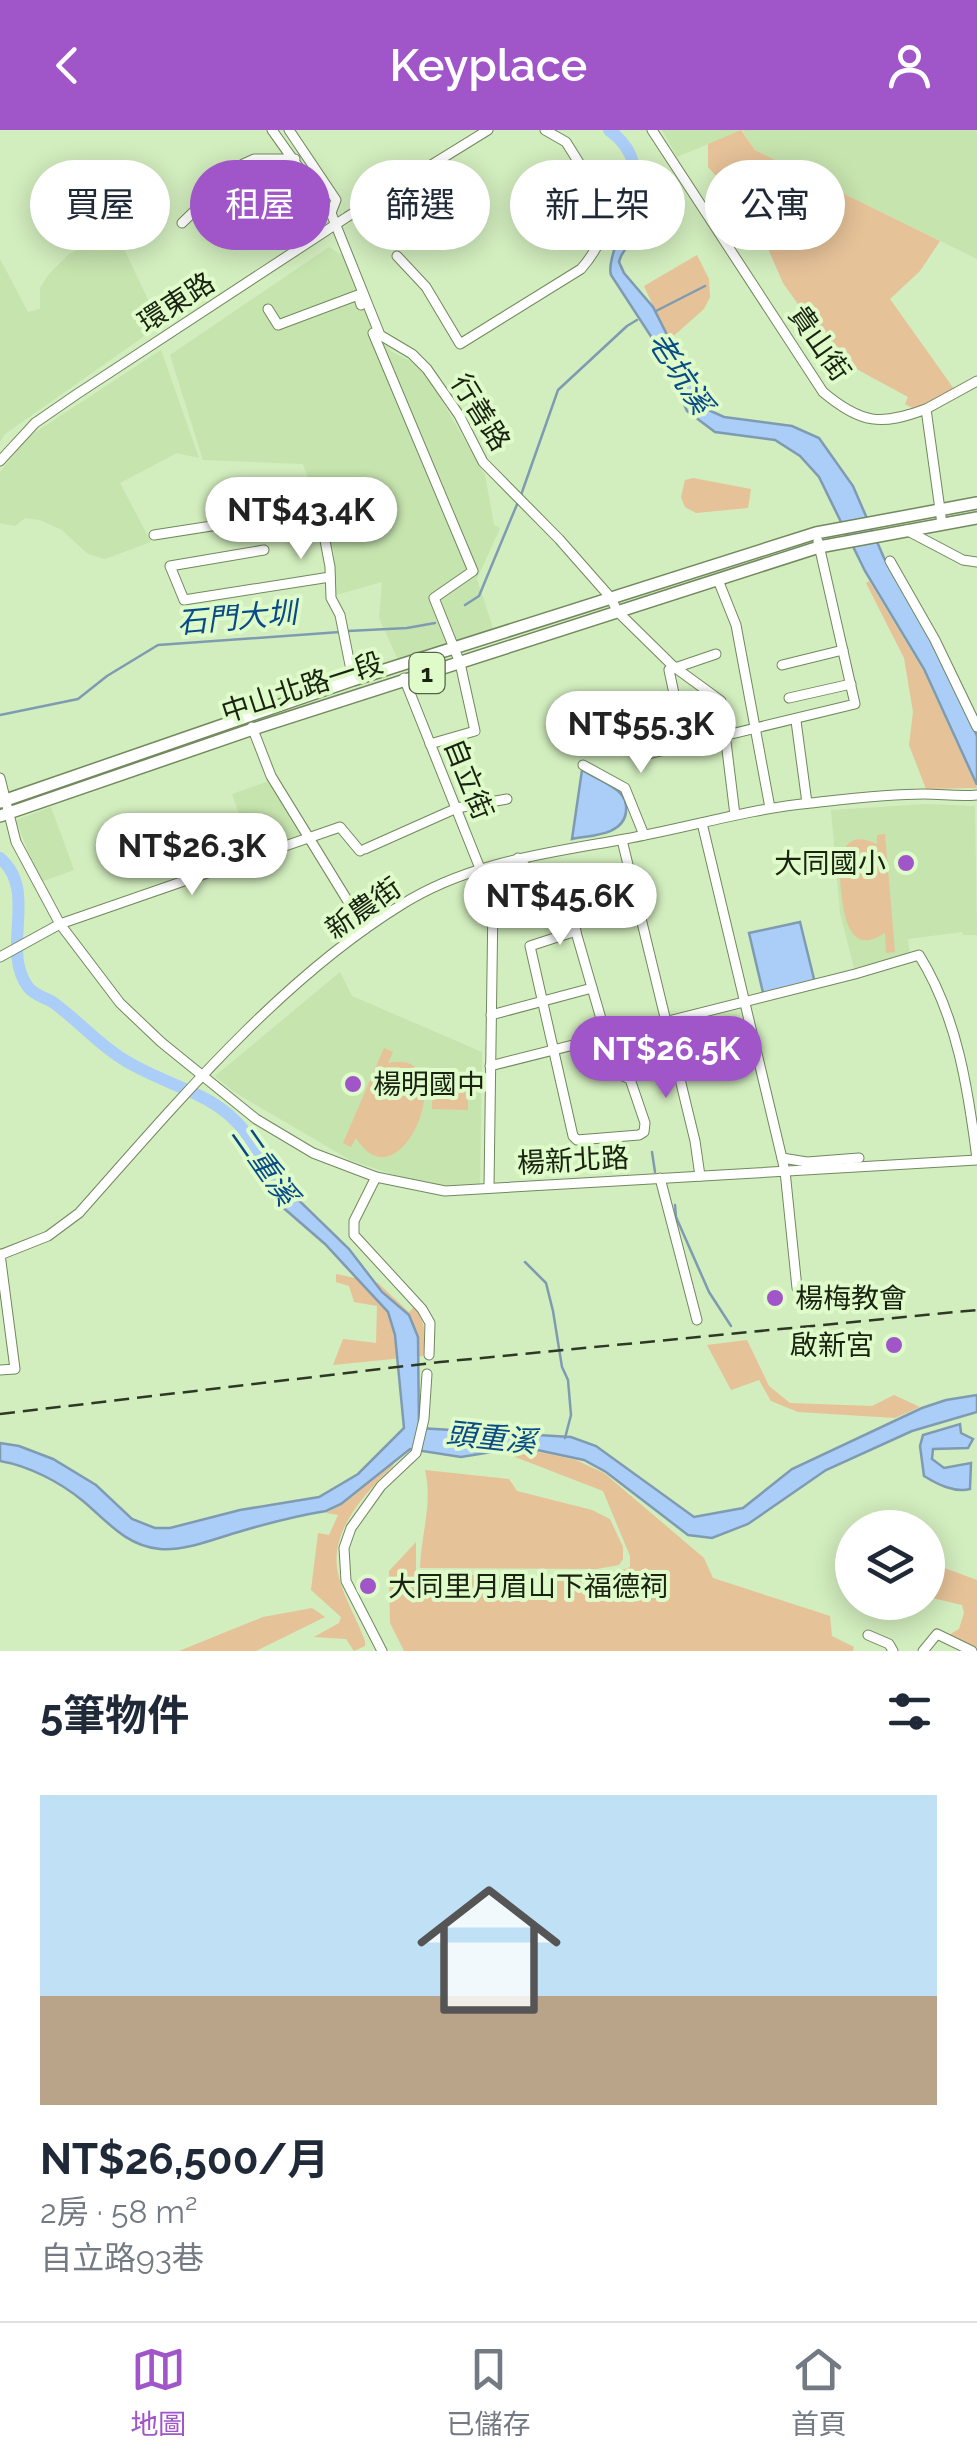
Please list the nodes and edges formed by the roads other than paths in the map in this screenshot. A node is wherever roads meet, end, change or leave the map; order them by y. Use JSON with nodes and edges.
{"nodes":[{"id":1,"x":272,"y":130,"type":"edge"},
{"id":2,"x":289,"y":130,"type":"edge"},
{"id":3,"x":488,"y":130,"type":"edge"},
{"id":4,"x":545,"y":130,"type":"edge"},
{"id":5,"x":652,"y":130,"type":"edge"},
{"id":6,"x":294,"y":160,"type":"edge"},
{"id":7,"x":330,"y":210,"type":"edge"},
{"id":8,"x":332,"y":213,"type":"junction"},
{"id":9,"x":190,"y":215,"type":"edge"},
{"id":10,"x":182,"y":223,"type":"dead end"},
{"id":11,"x":336,"y":224,"type":"junction"},
{"id":12,"x":397,"y":256,"type":"dead end"},
{"id":13,"x":268,"y":309,"type":"dead end"},
{"id":14,"x":977,"y":380,"type":"edge"},
{"id":15,"x":926,"y":409,"type":"junction"},
{"id":16,"x":0,"y":461,"type":"edge"},
{"id":17,"x":977,"y":503,"type":"edge"},
{"id":18,"x":939,"y":509,"type":"junction"},
{"id":19,"x":977,"y":518,"type":"edge"},
{"id":20,"x":942,"y":524,"type":"junction"},
{"id":21,"x":906,"y":530,"type":"junction"},
{"id":22,"x":154,"y":535,"type":"dead end"},
{"id":23,"x":818,"y":540,"type":"junction"},
{"id":24,"x":264,"y":550,"type":"dead end"},
{"id":25,"x":890,"y":561,"type":"dead end"},
{"id":26,"x":977,"y":562,"type":"edge"},
{"id":27,"x":330,"y":577,"type":"junction"},
{"id":28,"x":718,"y":580,"type":"junction"},
{"id":29,"x":612,"y":598,"type":"junction"},
{"id":30,"x":617,"y":610,"type":"junction"},
{"id":31,"x":455,"y":650,"type":"junction"},
{"id":32,"x":843,"y":650,"type":"junction"},
{"id":33,"x":716,"y":654,"type":"dead end"},
{"id":34,"x":460,"y":663,"type":"junction"},
{"id":35,"x":782,"y":665,"type":"dead end"},
{"id":36,"x":400,"y":666,"type":"junction"},
{"id":37,"x":674,"y":666,"type":"junction"},
{"id":38,"x":353,"y":680,"type":"junction"},
{"id":39,"x":405,"y":680,"type":"junction"},
{"id":40,"x":850,"y":684,"type":"junction"},
{"id":41,"x":788,"y":698,"type":"dead end"},
{"id":42,"x":249,"y":715,"type":"junction"},
{"id":43,"x":796,"y":721,"type":"junction"},
{"id":44,"x":680,"y":722,"type":"dead end"},
{"id":45,"x":977,"y":727,"type":"edge"},
{"id":46,"x":253,"y":728,"type":"junction"},
{"id":47,"x":756,"y":729,"type":"junction"},
{"id":48,"x":726,"y":735,"type":"junction"},
{"id":49,"x":430,"y":744,"type":"junction"},
{"id":50,"x":640,"y":756,"type":"dead end"},
{"id":51,"x":582,"y":765,"type":"dead end"},
{"id":52,"x":0,"y":778,"type":"edge"},
{"id":53,"x":977,"y":796,"type":"edge"},
{"id":54,"x":507,"y":798,"type":"dead end"},
{"id":55,"x":808,"y":803,"type":"junction"},
{"id":56,"x":3,"y":807,"type":"edge"},
{"id":57,"x":457,"y":808,"type":"junction"},
{"id":58,"x":770,"y":808,"type":"junction"},
{"id":59,"x":735,"y":815,"type":"junction"},
{"id":60,"x":702,"y":822,"type":"junction"},
{"id":61,"x":308,"y":836,"type":"junction"},
{"id":62,"x":644,"y":836,"type":"junction"},
{"id":63,"x":622,"y":840,"type":"junction"},
{"id":64,"x":518,"y":858,"type":"junction"},
{"id":65,"x":480,"y":868,"type":"junction"},
{"id":66,"x":60,"y":924,"type":"junction"},
{"id":67,"x":365,"y":929,"type":"junction"},
{"id":68,"x":576,"y":931,"type":"junction"},
{"id":69,"x":3,"y":955,"type":"edge"},
{"id":70,"x":592,"y":988,"type":"junction"},
{"id":71,"x":744,"y":1000,"type":"junction"},
{"id":72,"x":544,"y":1002,"type":"junction"},
{"id":73,"x":490,"y":1016,"type":"junction"},
{"id":74,"x":667,"y":1021,"type":"junction"},
{"id":75,"x":606,"y":1036,"type":"junction"},
{"id":76,"x":555,"y":1050,"type":"junction"},
{"id":77,"x":490,"y":1066,"type":"junction"},
{"id":78,"x":600,"y":1068,"type":"dead end"},
{"id":79,"x":204,"y":1074,"type":"junction"},
{"id":80,"x":782,"y":1158,"type":"junction"},
{"id":81,"x":859,"y":1158,"type":"dead end"},
{"id":82,"x":977,"y":1160,"type":"edge"},
{"id":83,"x":785,"y":1171,"type":"junction"},
{"id":84,"x":700,"y":1176,"type":"junction"},
{"id":85,"x":376,"y":1177,"type":"junction"},
{"id":86,"x":660,"y":1178,"type":"junction"},
{"id":87,"x":490,"y":1188,"type":"junction"},
{"id":88,"x":0,"y":1255,"type":"edge"},
{"id":89,"x":797,"y":1288,"type":"dead end"},
{"id":90,"x":698,"y":1320,"type":"dead end"},
{"id":91,"x":5,"y":1322,"type":"edge"},
{"id":92,"x":429,"y":1355,"type":"dead end"},
{"id":93,"x":0,"y":1370,"type":"edge"},
{"id":94,"x":427,"y":1374,"type":"dead end"},
{"id":95,"x":868,"y":1635,"type":"dead end"},
{"id":96,"x":382,"y":1651,"type":"edge"},
{"id":97,"x":894,"y":1651,"type":"edge"},
{"id":98,"x":923,"y":1651,"type":"edge"},
{"id":99,"x":972,"y":1651,"type":"edge"}],
"edges":[{"from":1,"to":6,"type":"street"},
{"from":2,"to":8,"type":"street"},
{"from":3,"to":11,"type":"street","name":"環東路"},
{"from":4,"to":12,"type":"street"},
{"from":5,"to":15,"type":"street","name":"貴山街"},
{"from":7,"to":8,"type":"street"},
{"from":8,"to":11,"type":"street","name":"行善路"},
{"from":9,"to":10,"type":"street"},
{"from":11,"to":16,"type":"street","name":"環東路"},
{"from":11,"to":29,"type":"street","name":"行善路"},
{"from":13,"to":31,"type":"street"},
{"from":14,"to":15,"type":"street","name":"貴山街"},
{"from":15,"to":18,"type":"street"},
{"from":17,"to":18,"type":"main road","number":"1"},
{"from":18,"to":20,"type":"street"},
{"from":18,"to":23,"type":"main road","name":"中山北路一段","number":"1"},
{"from":19,"to":20,"type":"main road","number":"1"},
{"from":20,"to":21,"type":"main road","number":"1"},
{"from":21,"to":23,"type":"main road","name":"中山北路一段","number":"1"},
{"from":21,"to":26,"type":"street"},
{"from":22,"to":27,"type":"street"},
{"from":23,"to":28,"type":"main road","name":"中山北路一段","number":"1"},
{"from":23,"to":29,"type":"main road","name":"中山北路一段","number":"1"},
{"from":23,"to":32,"type":"street"},
{"from":24,"to":27,"type":"street"},
{"from":25,"to":45,"type":"street"},
{"from":27,"to":38,"type":"street"},
{"from":28,"to":30,"type":"main road","name":"中山北路一段","number":"1"},
{"from":28,"to":47,"type":"street"},
{"from":29,"to":30,"type":"street","name":"行善路"},
{"from":29,"to":31,"type":"main road","name":"中山北路一段","number":"1"},
{"from":30,"to":34,"type":"main road","name":"中山北路一段","number":"1"},
{"from":30,"to":37,"type":"street"},
{"from":31,"to":34,"type":"street"},
{"from":31,"to":36,"type":"main road","name":"中山北路一段","number":"1"},
{"from":32,"to":35,"type":"street"},
{"from":32,"to":40,"type":"street"},
{"from":33,"to":37,"type":"street"},
{"from":34,"to":39,"type":"main road","name":"中山北路一段","number":"1"},
{"from":34,"to":49,"type":"street"},
{"from":36,"to":38,"type":"main road","name":"中山北路一段","number":"1"},
{"from":36,"to":39,"type":"street","name":"自立街"},
{"from":37,"to":44,"type":"street"},
{"from":37,"to":48,"type":"street"},
{"from":38,"to":42,"type":"main road","name":"中山北路一段","number":"1"},
{"from":39,"to":46,"type":"main road","name":"中山北路一段","number":"1"},
{"from":39,"to":49,"type":"street","name":"自立街"},
{"from":40,"to":41,"type":"street"},
{"from":40,"to":43,"type":"street"},
{"from":42,"to":46,"type":"street"},
{"from":42,"to":56,"type":"main road","name":"中山北路一段","number":"1"},
{"from":43,"to":47,"type":"street"},
{"from":43,"to":55,"type":"street"},
{"from":46,"to":56,"type":"main road","name":"中山北路一段","number":"1"},
{"from":46,"to":61,"type":"street"},
{"from":47,"to":48,"type":"street"},
{"from":47,"to":58,"type":"street"},
{"from":48,"to":50,"type":"street"},
{"from":48,"to":59,"type":"street"},
{"from":49,"to":57,"type":"street","name":"自立街"},
{"from":51,"to":62,"type":"street"},
{"from":52,"to":56,"type":"street"},
{"from":53,"to":55,"type":"street","name":"新農街"},
{"from":54,"to":57,"type":"street"},
{"from":55,"to":58,"type":"street","name":"新農街"},
{"from":56,"to":66,"type":"street"},
{"from":57,"to":61,"type":"street"},
{"from":57,"to":65,"type":"street","name":"自立街"},
{"from":58,"to":59,"type":"street","name":"新農街"},
{"from":59,"to":60,"type":"street","name":"新農街"},
{"from":60,"to":62,"type":"street","name":"新農街"},
{"from":60,"to":71,"type":"street"},
{"from":61,"to":66,"type":"street"},
{"from":61,"to":67,"type":"street"},
{"from":62,"to":63,"type":"street","name":"新農街"},
{"from":63,"to":64,"type":"street","name":"新農街"},
{"from":63,"to":74,"type":"street"},
{"from":64,"to":65,"type":"street","name":"新農街"},
{"from":64,"to":68,"type":"street"},
{"from":65,"to":67,"type":"street","name":"新農街"},
{"from":65,"to":73,"type":"street","name":"自立街"},
{"from":66,"to":69,"type":"street"},
{"from":66,"to":79,"type":"street"},
{"from":67,"to":79,"type":"street","name":"新農街"},
{"from":68,"to":70,"type":"street"},
{"from":68,"to":72,"type":"street"},
{"from":70,"to":72,"type":"street"},
{"from":70,"to":75,"type":"street"},
{"from":71,"to":74,"type":"street"},
{"from":71,"to":80,"type":"street"},
{"from":71,"to":82,"type":"street"},
{"from":72,"to":73,"type":"street"},
{"from":72,"to":76,"type":"street"},
{"from":73,"to":77,"type":"street","name":"自立街"},
{"from":74,"to":75,"type":"street"},
{"from":74,"to":84,"type":"street"},
{"from":75,"to":76,"type":"street"},
{"from":76,"to":77,"type":"street"},
{"from":76,"to":78,"type":"street"},
{"from":77,"to":87,"type":"street","name":"自立街"},
{"from":79,"to":85,"type":"street","name":"楊新北路"},
{"from":79,"to":88,"type":"street","name":"新農街"},
{"from":80,"to":81,"type":"street"},
{"from":80,"to":83,"type":"street"},
{"from":82,"to":83,"type":"street","name":"楊新北路"},
{"from":83,"to":84,"type":"street","name":"楊新北路"},
{"from":83,"to":89,"type":"street"},
{"from":84,"to":86,"type":"street","name":"楊新北路"},
{"from":85,"to":87,"type":"street","name":"楊新北路"},
{"from":85,"to":92,"type":"street"},
{"from":86,"to":87,"type":"street","name":"楊新北路"},
{"from":86,"to":90,"type":"street"},
{"from":88,"to":91,"type":"street"},
{"from":91,"to":93,"type":"street"},
{"from":94,"to":96,"type":"street"},
{"from":95,"to":97,"type":"street"},
{"from":98,"to":99,"type":"street"}]}
